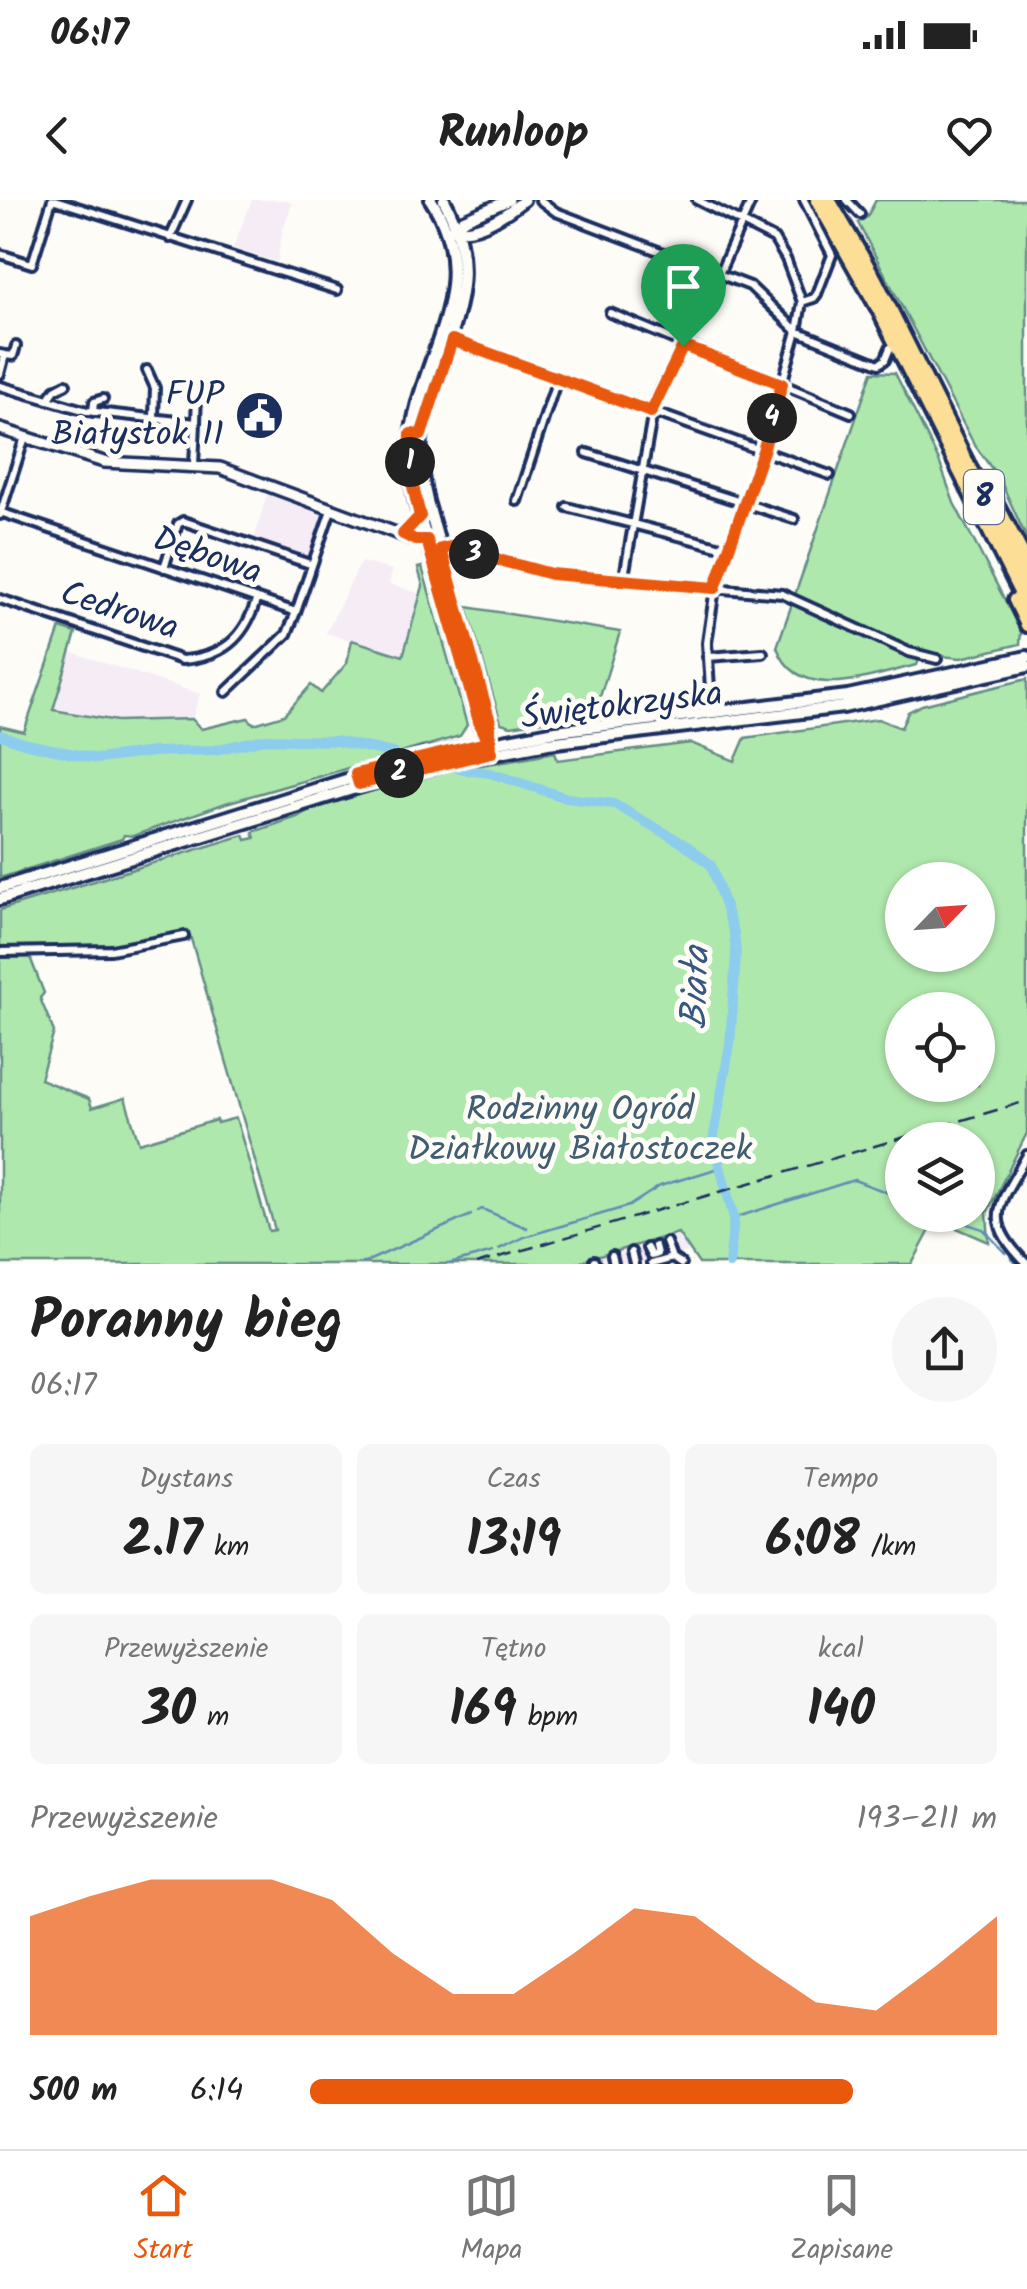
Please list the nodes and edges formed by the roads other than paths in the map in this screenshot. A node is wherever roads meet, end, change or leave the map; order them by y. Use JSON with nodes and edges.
{"nodes":[{"id":1,"x":54,"y":200,"type":"edge"},
{"id":2,"x":186,"y":200,"type":"edge"},
{"id":3,"x":431,"y":200,"type":"edge"},
{"id":4,"x":444,"y":200,"type":"edge"},
{"id":5,"x":524,"y":200,"type":"edge"},
{"id":6,"x":540,"y":200,"type":"edge"},
{"id":7,"x":697,"y":200,"type":"edge"},
{"id":8,"x":752,"y":200,"type":"edge"},
{"id":9,"x":804,"y":200,"type":"edge"},
{"id":10,"x":817,"y":200,"type":"edge"},
{"id":11,"x":829,"y":200,"type":"edge"},
{"id":12,"x":848,"y":200,"type":"edge"},
{"id":13,"x":512,"y":202,"type":"edge"},
{"id":14,"x":860,"y":214,"type":"dead end"},
{"id":15,"x":742,"y":221,"type":"junction"},
{"id":16,"x":451,"y":229,"type":"junction"},
{"id":17,"x":170,"y":238,"type":"junction"},
{"id":18,"x":0,"y":254,"type":"edge"},
{"id":19,"x":720,"y":272,"type":"junction"},
{"id":20,"x":337,"y":290,"type":"dead end"},
{"id":21,"x":802,"y":302,"type":"junction"},
{"id":22,"x":610,"y":313,"type":"dead end"},
{"id":23,"x":798,"y":330,"type":"junction"},
{"id":24,"x":447,"y":337,"type":"junction"},
{"id":25,"x":16,"y":346,"type":"dead end"},
{"id":26,"x":683,"y":346,"type":"junction"},
{"id":27,"x":890,"y":348,"type":"dead end"},
{"id":28,"x":3,"y":354,"type":"edge"},
{"id":29,"x":147,"y":370,"type":"dead end"},
{"id":30,"x":0,"y":374,"type":"edge"},
{"id":31,"x":557,"y":379,"type":"junction"},
{"id":32,"x":66,"y":384,"type":"dead end"},
{"id":33,"x":782,"y":384,"type":"junction"},
{"id":34,"x":0,"y":386,"type":"edge"},
{"id":35,"x":197,"y":390,"type":"dead end"},
{"id":36,"x":103,"y":398,"type":"dead end"},
{"id":37,"x":48,"y":400,"type":"junction"},
{"id":38,"x":93,"y":412,"type":"junction"},
{"id":39,"x":651,"y":412,"type":"junction"},
{"id":40,"x":851,"y":414,"type":"dead end"},
{"id":41,"x":154,"y":416,"type":"junction"},
{"id":42,"x":939,"y":418,"type":"junction"},
{"id":43,"x":196,"y":423,"type":"junction"},
{"id":44,"x":0,"y":430,"type":"edge"},
{"id":45,"x":416,"y":435,"type":"junction"},
{"id":46,"x":24,"y":437,"type":"junction"},
{"id":47,"x":763,"y":451,"type":"junction"},
{"id":48,"x":587,"y":453,"type":"dead end"},
{"id":49,"x":194,"y":465,"type":"junction"},
{"id":50,"x":640,"y":470,"type":"junction"},
{"id":51,"x":830,"y":475,"type":"dead end"},
{"id":52,"x":518,"y":502,"type":"dead end"},
{"id":53,"x":744,"y":503,"type":"junction"},
{"id":54,"x":567,"y":507,"type":"dead end"},
{"id":55,"x":331,"y":510,"type":"junction"},
{"id":56,"x":0,"y":514,"type":"edge"},
{"id":57,"x":420,"y":516,"type":"junction"},
{"id":58,"x":794,"y":519,"type":"dead end"},
{"id":59,"x":633,"y":525,"type":"junction"},
{"id":60,"x":403,"y":534,"type":"junction"},
{"id":61,"x":427,"y":540,"type":"junction"},
{"id":62,"x":441,"y":549,"type":"junction"},
{"id":63,"x":729,"y":549,"type":"junction"},
{"id":64,"x":310,"y":564,"type":"junction"},
{"id":65,"x":164,"y":568,"type":"junction"},
{"id":66,"x":1023,"y":576,"type":"edge"},
{"id":67,"x":623,"y":582,"type":"junction"},
{"id":68,"x":715,"y":588,"type":"junction"},
{"id":69,"x":0,"y":599,"type":"edge"},
{"id":70,"x":256,"y":601,"type":"junction"},
{"id":71,"x":1027,"y":606,"type":"edge"},
{"id":72,"x":296,"y":612,"type":"junction"},
{"id":73,"x":1027,"y":625,"type":"edge"},
{"id":74,"x":462,"y":643,"type":"junction"},
{"id":75,"x":763,"y":654,"type":"dead end"},
{"id":76,"x":1027,"y":656,"type":"edge"},
{"id":77,"x":707,"y":657,"type":"junction"},
{"id":78,"x":937,"y":660,"type":"dead end"},
{"id":79,"x":1027,"y":666,"type":"edge"},
{"id":80,"x":710,"y":688,"type":"dead end"},
{"id":81,"x":226,"y":692,"type":"dead end"},
{"id":82,"x":490,"y":747,"type":"junction"},
{"id":83,"x":90,"y":866,"type":"junction"},
{"id":84,"x":0,"y":888,"type":"edge"},
{"id":85,"x":0,"y":899,"type":"edge"},
{"id":86,"x":184,"y":936,"type":"dead end"},
{"id":87,"x":0,"y":952,"type":"edge"},
{"id":88,"x":1027,"y":1155,"type":"edge"},
{"id":89,"x":666,"y":1242,"type":"dead end"},
{"id":90,"x":651,"y":1246,"type":"dead end"},
{"id":91,"x":631,"y":1252,"type":"dead end"},
{"id":92,"x":672,"y":1258,"type":"junction"},
{"id":93,"x":653,"y":1261,"type":"edge"},
{"id":94,"x":634,"y":1264,"type":"edge"},
{"id":95,"x":681,"y":1264,"type":"edge"},
{"id":96,"x":1027,"y":1264,"type":"edge"}],
"edges":[{"from":1,"to":17,"type":"street"},
{"from":1,"to":18,"type":"street"},
{"from":2,"to":17,"type":"street"},
{"from":3,"to":16,"type":"main road"},
{"from":4,"to":16,"type":"main road"},
{"from":5,"to":13,"type":"street"},
{"from":6,"to":19,"type":"street"},
{"from":7,"to":15,"type":"street"},
{"from":8,"to":15,"type":"street"},
{"from":9,"to":21,"type":"street"},
{"from":10,"to":42,"type":"highway","number":"8"},
{"from":11,"to":42,"type":"highway","number":"8"},
{"from":12,"to":14,"type":"street"},
{"from":13,"to":16,"type":"street"},
{"from":15,"to":19,"type":"street"},
{"from":15,"to":21,"type":"street"},
{"from":16,"to":24,"type":"main road"},
{"from":17,"to":20,"type":"street"},
{"from":19,"to":23,"type":"street"},
{"from":19,"to":26,"type":"street"},
{"from":21,"to":23,"type":"street"},
{"from":22,"to":26,"type":"street"},
{"from":23,"to":27,"type":"street"},
{"from":23,"to":33,"type":"street"},
{"from":24,"to":31,"type":"street"},
{"from":24,"to":45,"type":"main road"},
{"from":25,"to":28,"type":"street"},
{"from":26,"to":33,"type":"street"},
{"from":26,"to":39,"type":"street"},
{"from":28,"to":30,"type":"street"},
{"from":29,"to":41,"type":"street"},
{"from":31,"to":39,"type":"street"},
{"from":31,"to":52,"type":"street"},
{"from":32,"to":37,"type":"street"},
{"from":33,"to":40,"type":"street"},
{"from":33,"to":47,"type":"street"},
{"from":34,"to":37,"type":"street"},
{"from":35,"to":43,"type":"street"},
{"from":36,"to":38,"type":"street"},
{"from":37,"to":38,"type":"street"},
{"from":38,"to":41,"type":"street"},
{"from":39,"to":47,"type":"street"},
{"from":39,"to":50,"type":"street"},
{"from":41,"to":43,"type":"street"},
{"from":42,"to":66,"type":"highway","number":"8"},
{"from":42,"to":66,"type":"highway"},
{"from":42,"to":73,"type":"highway"},
{"from":43,"to":49,"type":"street"},
{"from":44,"to":46,"type":"street"},
{"from":45,"to":57,"type":"main road"},
{"from":45,"to":62,"type":"main road"},
{"from":46,"to":49,"type":"street"},
{"from":46,"to":56,"type":"street"},
{"from":47,"to":51,"type":"street"},
{"from":47,"to":53,"type":"street"},
{"from":48,"to":50,"type":"street"},
{"from":49,"to":55,"type":"street"},
{"from":50,"to":53,"type":"street"},
{"from":50,"to":59,"type":"street"},
{"from":53,"to":58,"type":"street"},
{"from":53,"to":63,"type":"street"},
{"from":54,"to":59,"type":"street"},
{"from":55,"to":60,"type":"street"},
{"from":55,"to":64,"type":"street"},
{"from":56,"to":65,"type":"street","name":"Dębowa"},
{"from":57,"to":60,"type":"street"},
{"from":57,"to":61,"type":"main road"},
{"from":59,"to":63,"type":"street"},
{"from":59,"to":67,"type":"street"},
{"from":60,"to":61,"type":"street"},
{"from":61,"to":74,"type":"main road"},
{"from":62,"to":67,"type":"street"},
{"from":62,"to":74,"type":"main road"},
{"from":63,"to":68,"type":"street"},
{"from":64,"to":65,"type":"street"},
{"from":64,"to":72,"type":"street"},
{"from":65,"to":70,"type":"street","name":"Dębowa"},
{"from":66,"to":71,"type":"highway","number":"8"},
{"from":67,"to":68,"type":"street"},
{"from":68,"to":77,"type":"street"},
{"from":68,"to":78,"type":"street"},
{"from":69,"to":70,"type":"street","name":"Cedrowa"},
{"from":70,"to":72,"type":"street","name":"Dębowa"},
{"from":72,"to":81,"type":"street","name":"Dębowa"},
{"from":74,"to":82,"type":"main road"},
{"from":75,"to":77,"type":"street"},
{"from":76,"to":82,"type":"main road","name":"Świętokrzyska"},
{"from":77,"to":80,"type":"street"},
{"from":79,"to":82,"type":"main road","name":"Świętokrzyska"},
{"from":82,"to":83,"type":"main road","name":"Świętokrzyska"},
{"from":83,"to":84,"type":"main road","name":"Świętokrzyska"},
{"from":83,"to":85,"type":"main road","name":"Świętokrzyska"},
{"from":86,"to":87,"type":"street"},
{"from":88,"to":96,"type":"street"},
{"from":89,"to":92,"type":"street"},
{"from":90,"to":93,"type":"street"},
{"from":91,"to":94,"type":"street"},
{"from":92,"to":93,"type":"street"},
{"from":92,"to":95,"type":"street"}]}
